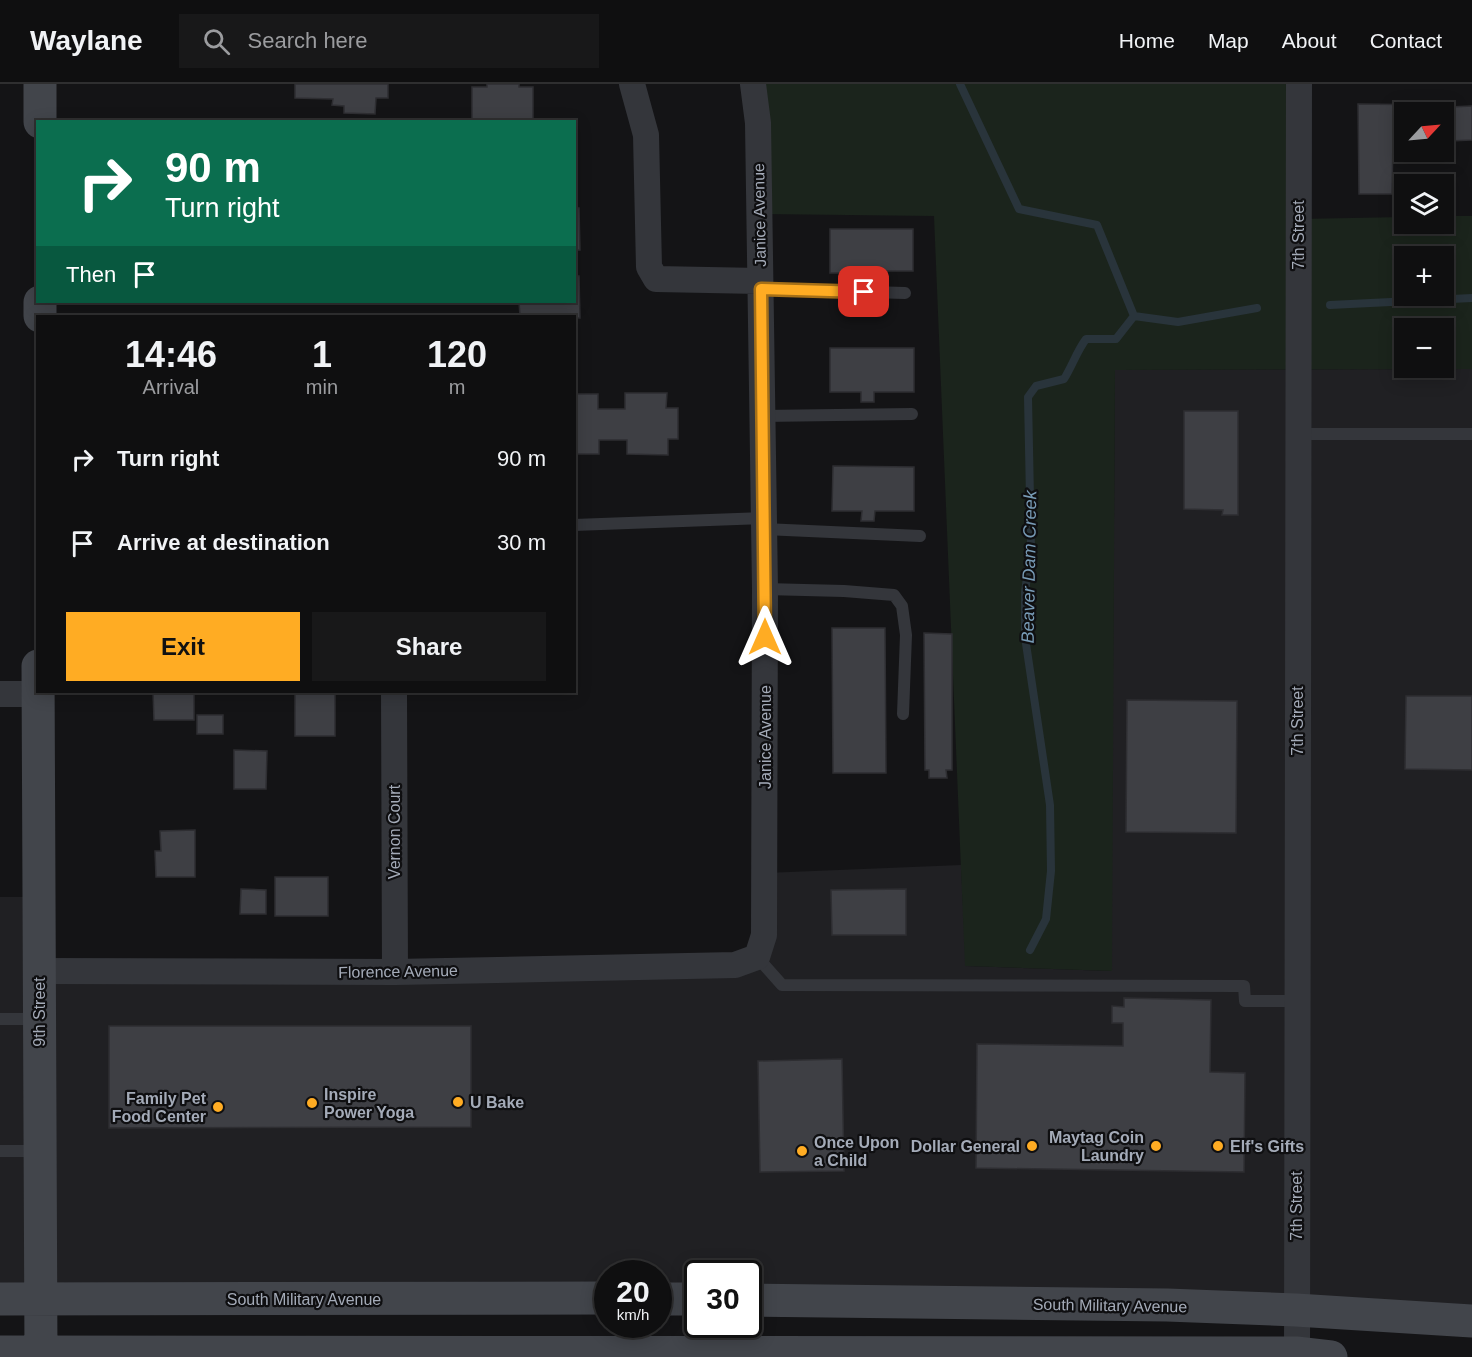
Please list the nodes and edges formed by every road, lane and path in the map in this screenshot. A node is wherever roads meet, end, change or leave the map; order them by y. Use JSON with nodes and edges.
{"nodes":[{"id":1,"x":40,"y":84,"type":"edge"},
{"id":2,"x":633,"y":84,"type":"edge"},
{"id":3,"x":753,"y":84,"type":"edge"},
{"id":4,"x":1299,"y":84,"type":"edge"},
{"id":5,"x":40,"y":120,"type":"edge"},
{"id":6,"x":761,"y":285,"type":"junction"},
{"id":7,"x":905,"y":293,"type":"dead end"},
{"id":8,"x":912,"y":414,"type":"dead end"},
{"id":9,"x":762,"y":416,"type":"junction"},
{"id":10,"x":1298,"y":434,"type":"junction"},
{"id":11,"x":1472,"y":434,"type":"edge"},
{"id":12,"x":764,"y":524,"type":"junction"},
{"id":13,"x":576,"y":525,"type":"edge"},
{"id":14,"x":920,"y":536,"type":"dead end"},
{"id":15,"x":765,"y":590,"type":"junction"},
{"id":16,"x":36,"y":680,"type":"edge"},
{"id":17,"x":37,"y":693,"type":"edge"},
{"id":18,"x":394,"y":693,"type":"edge"},
{"id":19,"x":0,"y":694,"type":"edge"},
{"id":20,"x":903,"y":714,"type":"dead end"},
{"id":21,"x":757,"y":957,"type":"junction"},
{"id":22,"x":39,"y":971,"type":"junction"},
{"id":23,"x":395,"y":972,"type":"junction"},
{"id":24,"x":1297,"y":1001,"type":"junction"},
{"id":25,"x":0,"y":1019,"type":"edge"},
{"id":26,"x":39,"y":1019,"type":"junction"},
{"id":27,"x":0,"y":1151,"type":"edge"},
{"id":28,"x":39,"y":1151,"type":"junction"},
{"id":29,"x":594,"y":1298,"type":"edge"},
{"id":30,"x":0,"y":1299,"type":"edge"},
{"id":31,"x":39,"y":1300,"type":"junction"},
{"id":32,"x":762,"y":1300,"type":"edge"},
{"id":33,"x":1296,"y":1310,"type":"junction"},
{"id":34,"x":1472,"y":1321,"type":"edge"},
{"id":35,"x":0,"y":1352,"type":"edge"},
{"id":36,"x":41,"y":1355,"type":"edge"},
{"id":37,"x":1297,"y":1355,"type":"edge"},
{"id":38,"x":1331,"y":1357,"type":"edge"}],
"edges":[{"from":1,"to":5,"type":"main road"},
{"from":2,"to":6,"type":"street"},
{"from":3,"to":6,"type":"street","name":"Janice Avenue"},
{"from":4,"to":10,"type":"street","name":"7th Street"},
{"from":6,"to":7,"type":"lane"},
{"from":6,"to":9,"type":"street","name":"Janice Avenue"},
{"from":8,"to":9,"type":"lane"},
{"from":9,"to":12,"type":"street","name":"Janice Avenue"},
{"from":10,"to":11,"type":"lane"},
{"from":10,"to":24,"type":"street","name":"7th Street"},
{"from":12,"to":13,"type":"lane"},
{"from":12,"to":14,"type":"lane"},
{"from":12,"to":15,"type":"street","name":"Janice Avenue"},
{"from":15,"to":20,"type":"lane"},
{"from":15,"to":21,"type":"street","name":"Janice Avenue"},
{"from":16,"to":19,"type":"street"},
{"from":17,"to":22,"type":"main road","name":"9th Street"},
{"from":18,"to":23,"type":"street","name":"Vernon Court"},
{"from":21,"to":23,"type":"street","name":"Florence Avenue"},
{"from":21,"to":24,"type":"lane"},
{"from":22,"to":23,"type":"street","name":"Florence Avenue"},
{"from":22,"to":26,"type":"main road","name":"9th Street"},
{"from":24,"to":33,"type":"street","name":"7th Street"},
{"from":25,"to":26,"type":"lane"},
{"from":26,"to":28,"type":"main road","name":"9th Street"},
{"from":27,"to":28,"type":"lane"},
{"from":28,"to":31,"type":"main road","name":"9th Street"},
{"from":29,"to":31,"type":"main road","name":"South Military Avenue"},
{"from":30,"to":31,"type":"main road","name":"South Military Avenue"},
{"from":31,"to":36,"type":"main road","name":"9th Street"},
{"from":32,"to":33,"type":"main road","name":"South Military Avenue"},
{"from":33,"to":34,"type":"main road","name":"South Military Avenue"},
{"from":33,"to":37,"type":"street","name":"7th Street"},
{"from":35,"to":36,"type":"main road"},
{"from":36,"to":37,"type":"main road"},
{"from":37,"to":38,"type":"main road"}]}
